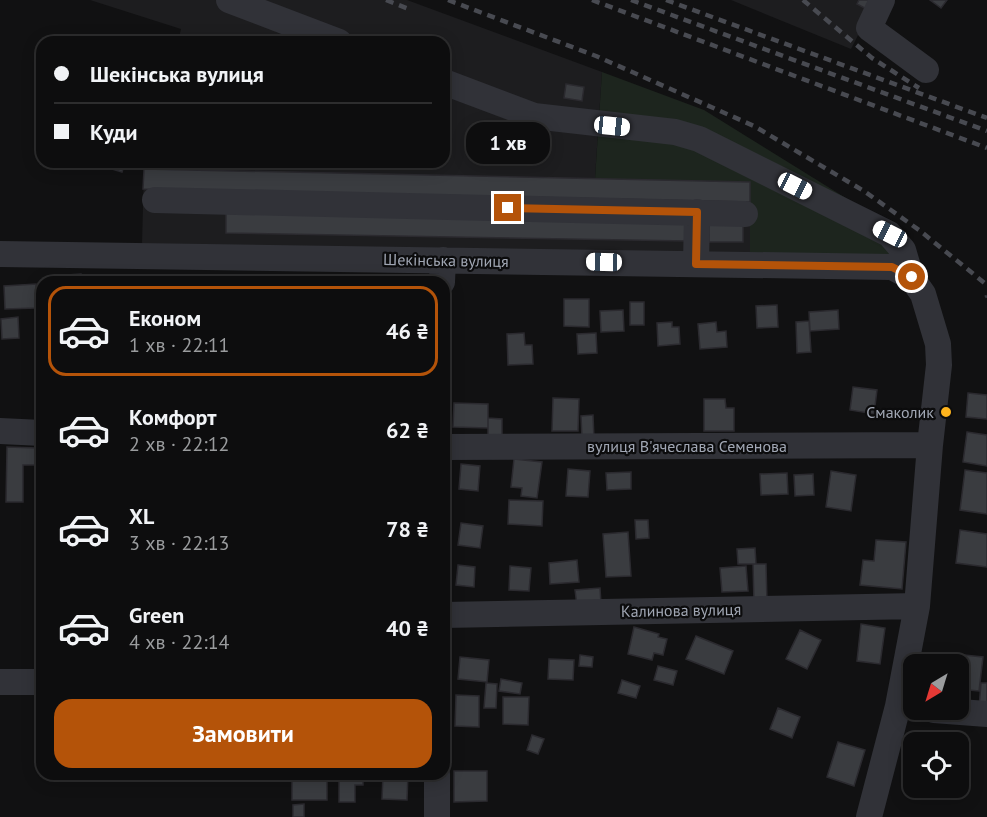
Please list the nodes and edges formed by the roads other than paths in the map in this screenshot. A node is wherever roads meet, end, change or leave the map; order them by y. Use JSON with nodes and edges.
{"nodes":[{"id":1,"x":230,"y":0,"type":"edge"},
{"id":2,"x":882,"y":0,"type":"edge"},
{"id":3,"x":323,"y":36,"type":"edge"},
{"id":4,"x":926,"y":70,"type":"dead end"},
{"id":5,"x":450,"y":84,"type":"edge"},
{"id":6,"x":155,"y":200,"type":"dead end"},
{"id":7,"x":697,"y":212,"type":"junction"},
{"id":8,"x":745,"y":214,"type":"dead end"},
{"id":9,"x":0,"y":254,"type":"edge"},
{"id":10,"x":696,"y":264,"type":"junction"},
{"id":11,"x":442,"y":271,"type":"edge"},
{"id":12,"x":902,"y":272,"type":"junction"},
{"id":13,"x":0,"y":431,"type":"edge"},
{"id":14,"x":36,"y":433,"type":"edge"},
{"id":15,"x":930,"y":445,"type":"junction"},
{"id":16,"x":450,"y":447,"type":"edge"},
{"id":17,"x":917,"y":606,"type":"junction"},
{"id":18,"x":450,"y":615,"type":"edge"},
{"id":19,"x":912,"y":654,"type":"edge"},
{"id":20,"x":36,"y":681,"type":"edge"},
{"id":21,"x":0,"y":682,"type":"edge"},
{"id":22,"x":969,"y":713,"type":"edge"},
{"id":23,"x":987,"y":714,"type":"edge"},
{"id":24,"x":903,"y":716,"type":"edge"},
{"id":25,"x":437,"y":780,"type":"edge"},
{"id":26,"x":437,"y":817,"type":"edge"},
{"id":27,"x":869,"y":817,"type":"edge"}],
"edges":[{"from":1,"to":3,"type":"street"},
{"from":2,"to":4,"type":"street"},
{"from":5,"to":12,"type":"street"},
{"from":6,"to":7,"type":"street"},
{"from":7,"to":8,"type":"street"},
{"from":7,"to":10,"type":"street"},
{"from":9,"to":11,"type":"street","name":"Шекінська вулиця"},
{"from":10,"to":11,"type":"street","name":"Шекінська вулиця"},
{"from":10,"to":12,"type":"street","name":"Шекінська вулиця"},
{"from":12,"to":15,"type":"street"},
{"from":13,"to":14,"type":"street"},
{"from":15,"to":16,"type":"street","name":"вулиця В'ячеслава Семенова"},
{"from":15,"to":17,"type":"street"},
{"from":17,"to":18,"type":"street","name":"Калинова вулиця"},
{"from":17,"to":19,"type":"street"},
{"from":20,"to":21,"type":"street"},
{"from":22,"to":23,"type":"street"},
{"from":24,"to":27,"type":"street"},
{"from":25,"to":26,"type":"street"}]}
